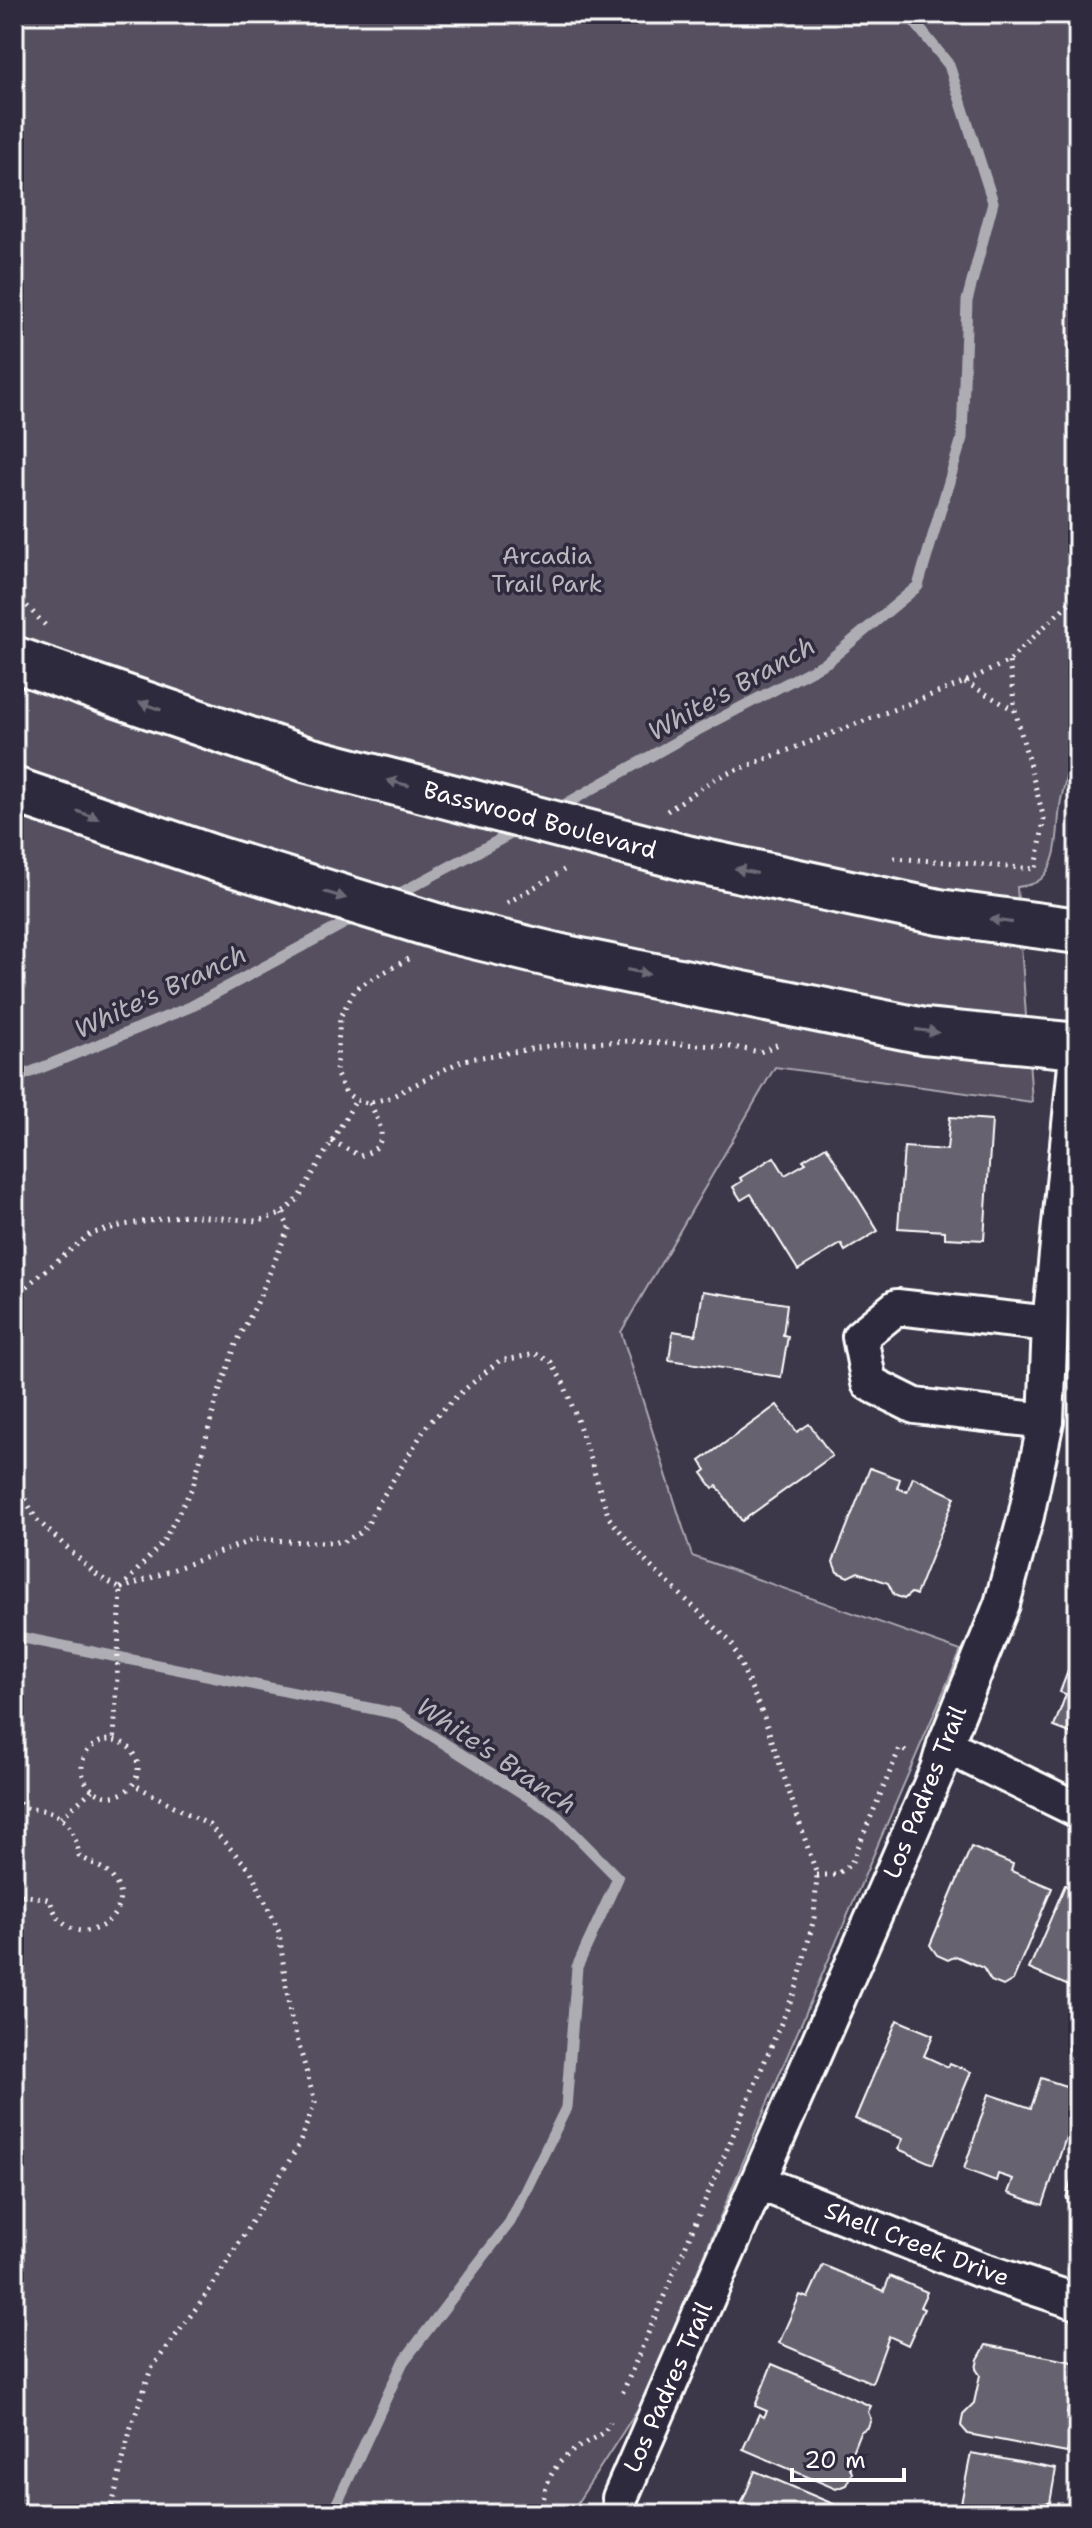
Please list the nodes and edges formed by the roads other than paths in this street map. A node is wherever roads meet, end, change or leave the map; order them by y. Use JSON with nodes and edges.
{"nodes":[{"id":1,"x":14,"y":659,"type":"edge"},
{"id":2,"x":14,"y":790,"type":"edge"},
{"id":3,"x":1078,"y":931,"type":"edge"},
{"id":4,"x":1078,"y":1046,"type":"edge"},
{"id":5,"x":1050,"y":1324,"type":"junction"},
{"id":6,"x":1046,"y":1421,"type":"junction"},
{"id":7,"x":942,"y":1757,"type":"junction"},
{"id":8,"x":1078,"y":1810,"type":"edge"},
{"id":9,"x":758,"y":2182,"type":"junction"},
{"id":10,"x":1078,"y":2302,"type":"edge"},
{"id":11,"x":620,"y":2498,"type":"dead end"}],
"edges":[{"from":3,"to":1,"type":"main road","name":"Basswood Boulevard","one_way":true,"bridge":true},
{"from":2,"to":4,"type":"main road","one_way":true,"bridge":true},
{"from":4,"to":5,"type":"street","name":"Los Padres Trail"},
{"from":5,"to":6,"type":"street","name":"Los Padres Trail"},
{"from":5,"to":6,"type":"street"},
{"from":6,"to":7,"type":"street","name":"Los Padres Trail"},
{"from":7,"to":8,"type":"street"},
{"from":7,"to":9,"type":"street","name":"Los Padres Trail"},
{"from":9,"to":10,"type":"street","name":"Shell Creek Drive"},
{"from":9,"to":11,"type":"street","name":"Los Padres Trail"}]}
